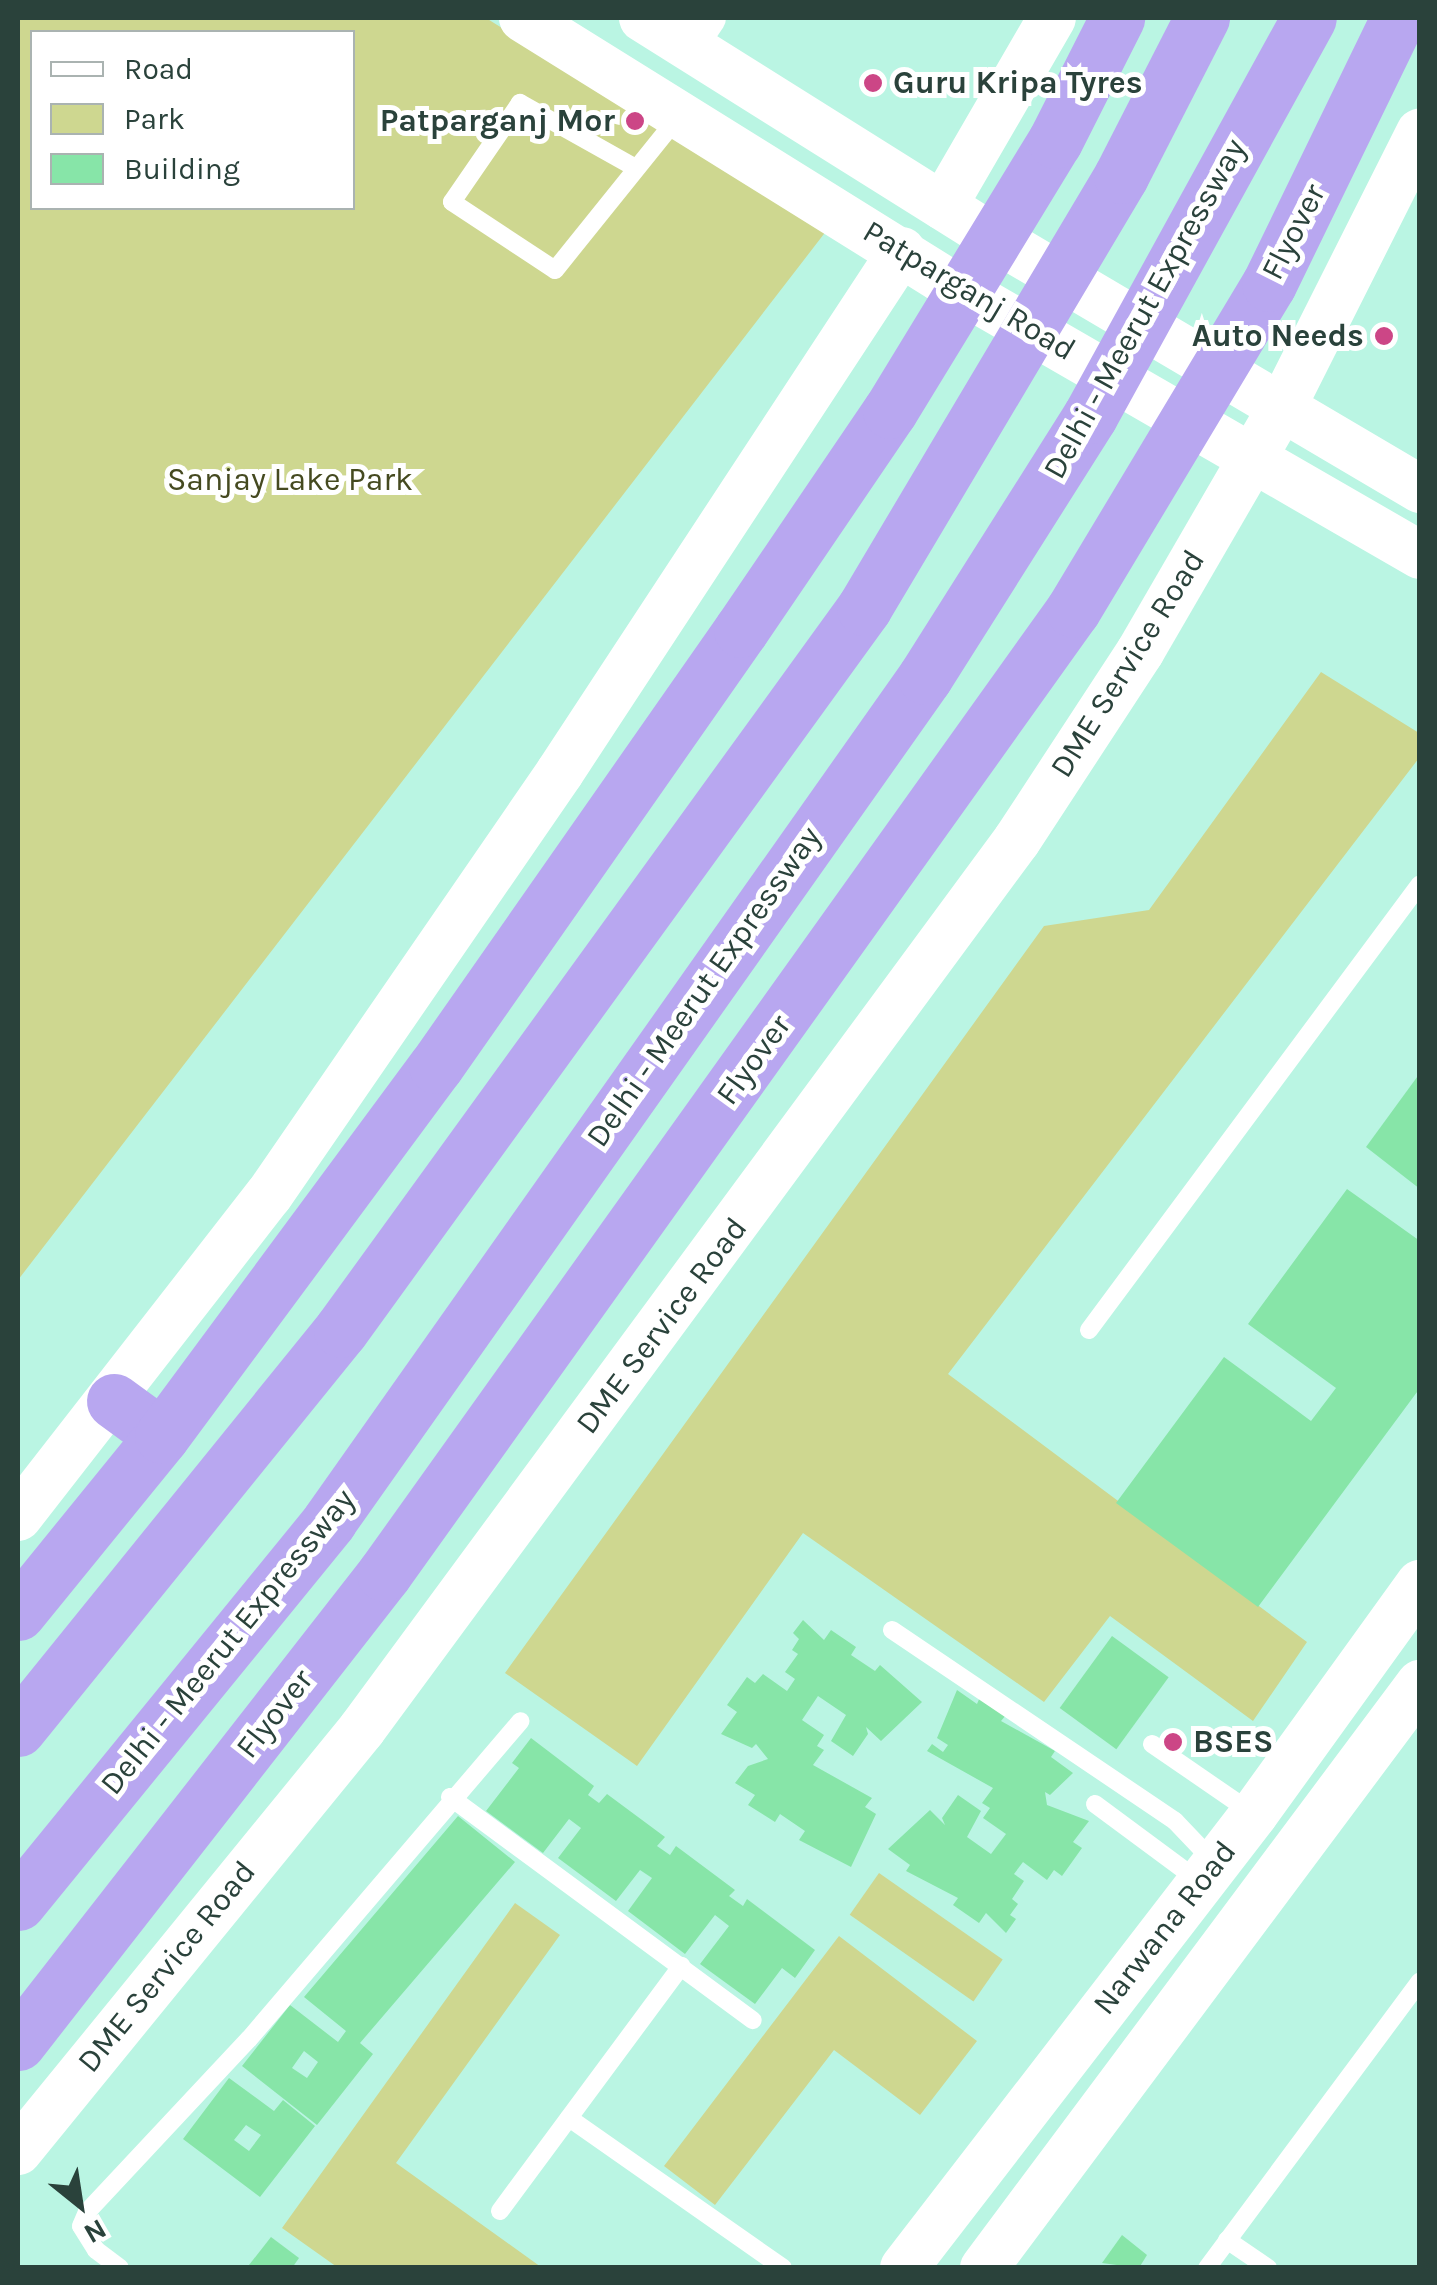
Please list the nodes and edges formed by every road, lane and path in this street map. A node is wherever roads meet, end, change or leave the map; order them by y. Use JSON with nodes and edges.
{"nodes":[{"id":1,"x":523,"y":18,"type":"edge"},
{"id":2,"x":644,"y":18,"type":"edge"},
{"id":3,"x":1052,"y":18,"type":"edge"},
{"id":4,"x":1118,"y":18,"type":"edge"},
{"id":5,"x":1202,"y":18,"type":"edge"},
{"id":6,"x":1309,"y":18,"type":"edge"},
{"id":7,"x":1398,"y":18,"type":"edge"},
{"id":8,"x":701,"y":31,"type":"edge"},
{"id":9,"x":682,"y":114,"type":"junction"},
{"id":10,"x":1420,"y":133,"type":"edge"},
{"id":11,"x":634,"y":166,"type":"junction"},
{"id":12,"x":943,"y":206,"type":"junction"},
{"id":13,"x":902,"y":251,"type":"junction"},
{"id":14,"x":1282,"y":405,"type":"junction"},
{"id":15,"x":1250,"y":460,"type":"junction"},
{"id":16,"x":1420,"y":489,"type":"edge"},
{"id":17,"x":1420,"y":555,"type":"edge"},
{"id":18,"x":1420,"y":884,"type":"edge"},
{"id":19,"x":1089,"y":1330,"type":"dead end"},
{"id":20,"x":114,"y":1401,"type":"junction"},
{"id":21,"x":162,"y":1436,"type":"junction"},
{"id":22,"x":18,"y":1517,"type":"edge"},
{"id":23,"x":1420,"y":1584,"type":"edge"},
{"id":24,"x":18,"y":1613,"type":"edge"},
{"id":25,"x":892,"y":1630,"type":"dead end"},
{"id":26,"x":1420,"y":1684,"type":"edge"},
{"id":27,"x":521,"y":1721,"type":"dead end"},
{"id":28,"x":18,"y":1729,"type":"edge"},
{"id":29,"x":1152,"y":1744,"type":"dead end"},
{"id":30,"x":450,"y":1797,"type":"junction"},
{"id":31,"x":1095,"y":1804,"type":"dead end"},
{"id":32,"x":1254,"y":1814,"type":"junction"},
{"id":33,"x":1207,"y":1873,"type":"junction"},
{"id":34,"x":1262,"y":1896,"type":"junction"},
{"id":35,"x":18,"y":1903,"type":"edge"},
{"id":36,"x":681,"y":1966,"type":"junction"},
{"id":37,"x":1420,"y":1981,"type":"edge"},
{"id":38,"x":754,"y":2020,"type":"dead end"},
{"id":39,"x":18,"y":2043,"type":"edge"},
{"id":40,"x":569,"y":2118,"type":"junction"},
{"id":41,"x":18,"y":2151,"type":"edge"},
{"id":42,"x":500,"y":2211,"type":"dead end"},
{"id":43,"x":1227,"y":2240,"type":"junction"},
{"id":44,"x":120,"y":2268,"type":"edge"},
{"id":45,"x":782,"y":2268,"type":"edge"},
{"id":46,"x":904,"y":2268,"type":"edge"},
{"id":47,"x":984,"y":2268,"type":"edge"},
{"id":48,"x":1207,"y":2268,"type":"edge"},
{"id":49,"x":1268,"y":2268,"type":"edge"}],
"edges":[{"from":1,"to":9,"type":"street","name":"Patparganj Road"},
{"from":2,"to":8,"type":"street","name":"Patparganj Road"},
{"from":3,"to":12,"type":"street"},
{"from":4,"to":21,"type":"highway"},
{"from":5,"to":28,"type":"highway"},
{"from":6,"to":35,"type":"highway","name":"Delhi - Meerut Expressway"},
{"from":7,"to":39,"type":"highway","name":"Flyover"},
{"from":8,"to":12,"type":"street","name":"Patparganj Road"},
{"from":9,"to":11,"type":"lane"},
{"from":9,"to":13,"type":"street","name":"Patparganj Road"},
{"from":10,"to":14,"type":"street"},
{"from":11,"to":11,"type":"lane"},
{"from":12,"to":14,"type":"street","name":"Patparganj Road"},
{"from":13,"to":15,"type":"street","name":"Patparganj Road"},
{"from":13,"to":20,"type":"street"},
{"from":14,"to":15,"type":"street","name":"DME Service Road"},
{"from":14,"to":16,"type":"street","name":"Patparganj Road"},
{"from":15,"to":17,"type":"street","name":"Patparganj Road"},
{"from":15,"to":41,"type":"street","name":"DME Service Road"},
{"from":18,"to":19,"type":"lane"},
{"from":20,"to":21,"type":"highway"},
{"from":20,"to":22,"type":"street"},
{"from":21,"to":24,"type":"highway"},
{"from":23,"to":32,"type":"street","name":"Narwana Road"},
{"from":25,"to":33,"type":"lane"},
{"from":26,"to":34,"type":"street","name":"Narwana Road"},
{"from":27,"to":30,"type":"lane"},
{"from":29,"to":32,"type":"lane"},
{"from":30,"to":36,"type":"lane"},
{"from":30,"to":44,"type":"lane"},
{"from":31,"to":33,"type":"lane"},
{"from":32,"to":33,"type":"street","name":"Narwana Road"},
{"from":33,"to":34,"type":"street"},
{"from":33,"to":46,"type":"street","name":"Narwana Road"},
{"from":34,"to":47,"type":"street","name":"Narwana Road"},
{"from":36,"to":38,"type":"lane"},
{"from":36,"to":40,"type":"lane"},
{"from":37,"to":43,"type":"lane"},
{"from":40,"to":42,"type":"lane"},
{"from":40,"to":45,"type":"lane"},
{"from":43,"to":48,"type":"lane"},
{"from":43,"to":49,"type":"lane"}]}
